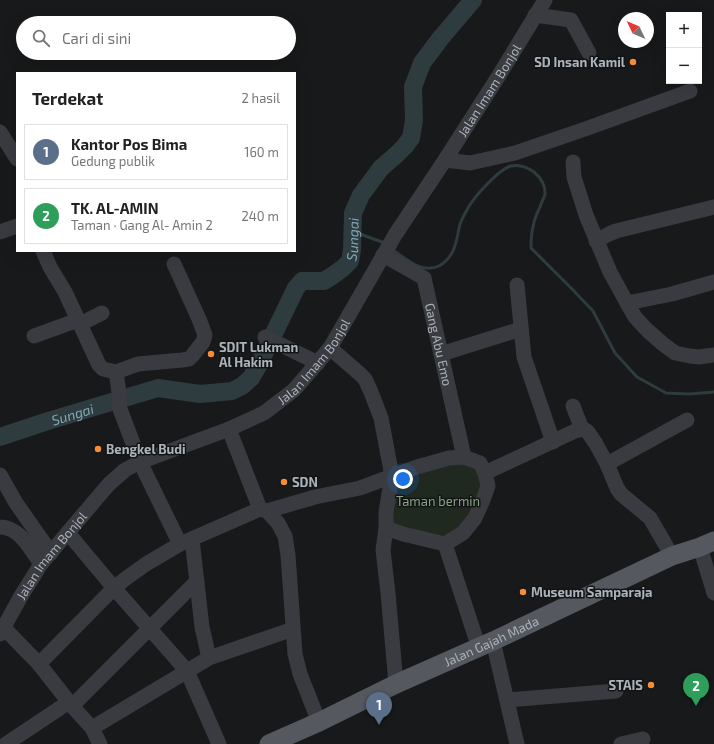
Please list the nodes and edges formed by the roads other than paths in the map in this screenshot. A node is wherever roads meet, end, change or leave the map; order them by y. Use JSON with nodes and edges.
{"nodes":[{"id":1,"x":544,"y":0,"type":"edge"},
{"id":2,"x":535,"y":15,"type":"junction"},
{"id":3,"x":589,"y":53,"type":"dead end"},
{"id":4,"x":690,"y":91,"type":"dead end"},
{"id":5,"x":0,"y":132,"type":"edge"},
{"id":6,"x":16,"y":157,"type":"edge"},
{"id":7,"x":445,"y":160,"type":"junction"},
{"id":8,"x":573,"y":162,"type":"dead end"},
{"id":9,"x":714,"y":208,"type":"edge"},
{"id":10,"x":16,"y":226,"type":"edge"},
{"id":11,"x":0,"y":232,"type":"edge"},
{"id":12,"x":596,"y":241,"type":"junction"},
{"id":13,"x":387,"y":248,"type":"junction"},
{"id":14,"x":43,"y":252,"type":"edge"},
{"id":15,"x":174,"y":264,"type":"dead end"},
{"id":16,"x":714,"y":282,"type":"edge"},
{"id":17,"x":517,"y":285,"type":"dead end"},
{"id":18,"x":627,"y":303,"type":"junction"},
{"id":19,"x":102,"y":313,"type":"dead end"},
{"id":20,"x":79,"y":322,"type":"junction"},
{"id":21,"x":521,"y":329,"type":"junction"},
{"id":22,"x":34,"y":336,"type":"dead end"},
{"id":23,"x":265,"y":337,"type":"dead end"},
{"id":24,"x":330,"y":348,"type":"junction"},
{"id":25,"x":441,"y":354,"type":"junction"},
{"id":26,"x":714,"y":355,"type":"edge"},
{"id":27,"x":318,"y":363,"type":"junction"},
{"id":28,"x":116,"y":372,"type":"junction"},
{"id":29,"x":573,"y":406,"type":"dead end"},
{"id":30,"x":687,"y":420,"type":"dead end"},
{"id":31,"x":582,"y":429,"type":"junction"},
{"id":32,"x":229,"y":430,"type":"junction"},
{"id":33,"x":554,"y":442,"type":"junction"},
{"id":34,"x":464,"y":457,"type":"junction"},
{"id":35,"x":140,"y":462,"type":"junction"},
{"id":36,"x":607,"y":464,"type":"junction"},
{"id":37,"x":485,"y":474,"type":"junction"},
{"id":38,"x":0,"y":475,"type":"edge"},
{"id":39,"x":392,"y":476,"type":"junction"},
{"id":40,"x":263,"y":510,"type":"junction"},
{"id":41,"x":0,"y":527,"type":"edge"},
{"id":42,"x":386,"y":528,"type":"junction"},
{"id":43,"x":68,"y":533,"type":"junction"},
{"id":44,"x":186,"y":541,"type":"junction"},
{"id":45,"x":445,"y":544,"type":"junction"},
{"id":46,"x":707,"y":544,"type":"edge"},
{"id":47,"x":51,"y":552,"type":"junction"},
{"id":48,"x":672,"y":556,"type":"junction"},
{"id":49,"x":41,"y":564,"type":"junction"},
{"id":50,"x":196,"y":581,"type":"junction"},
{"id":51,"x":114,"y":588,"type":"junction"},
{"id":52,"x":714,"y":593,"type":"edge"},
{"id":53,"x":150,"y":628,"type":"junction"},
{"id":54,"x":293,"y":629,"type":"junction"},
{"id":55,"x":2,"y":631,"type":"edge"},
{"id":56,"x":486,"y":644,"type":"junction"},
{"id":57,"x":209,"y":658,"type":"junction"},
{"id":58,"x":39,"y":664,"type":"junction"},
{"id":59,"x":188,"y":671,"type":"junction"},
{"id":60,"x":396,"y":684,"type":"junction"},
{"id":61,"x":616,"y":691,"type":"dead end"},
{"id":62,"x":507,"y":700,"type":"junction"},
{"id":63,"x":71,"y":704,"type":"junction"},
{"id":64,"x":319,"y":722,"type":"junction"},
{"id":65,"x":92,"y":728,"type":"junction"},
{"id":66,"x":643,"y":739,"type":"dead end"},
{"id":67,"x":6,"y":744,"type":"edge"},
{"id":68,"x":100,"y":744,"type":"edge"},
{"id":69,"x":219,"y":744,"type":"edge"},
{"id":70,"x":269,"y":744,"type":"edge"},
{"id":71,"x":517,"y":744,"type":"edge"},
{"id":72,"x":621,"y":744,"type":"edge"}],
"edges":[{"from":1,"to":2,"type":"street","name":"Jalan Imam Bonjol"},
{"from":2,"to":3,"type":"street"},
{"from":2,"to":7,"type":"street","name":"Jalan Imam Bonjol"},
{"from":4,"to":7,"type":"street"},
{"from":5,"to":6,"type":"street"},
{"from":7,"to":13,"type":"street","name":"Jalan Imam Bonjol"},
{"from":8,"to":12,"type":"street"},
{"from":9,"to":12,"type":"street"},
{"from":10,"to":11,"type":"street"},
{"from":12,"to":18,"type":"street"},
{"from":13,"to":24,"type":"street","name":"Jalan Imam Bonjol"},
{"from":13,"to":25,"type":"street","name":"Gang Abu Emo"},
{"from":14,"to":20,"type":"street"},
{"from":15,"to":28,"type":"street"},
{"from":16,"to":18,"type":"street"},
{"from":17,"to":21,"type":"street"},
{"from":18,"to":26,"type":"street"},
{"from":19,"to":20,"type":"street"},
{"from":20,"to":22,"type":"street"},
{"from":20,"to":28,"type":"street"},
{"from":21,"to":25,"type":"street"},
{"from":21,"to":33,"type":"street"},
{"from":23,"to":27,"type":"street"},
{"from":24,"to":27,"type":"street","name":"Jalan Imam Bonjol"},
{"from":24,"to":39,"type":"street"},
{"from":25,"to":34,"type":"street","name":"Gang Abu Emo"},
{"from":27,"to":32,"type":"street","name":"Jalan Imam Bonjol"},
{"from":28,"to":35,"type":"street"},
{"from":29,"to":31,"type":"street"},
{"from":30,"to":36,"type":"street"},
{"from":31,"to":33,"type":"street"},
{"from":31,"to":36,"type":"street"},
{"from":32,"to":35,"type":"street","name":"Jalan Imam Bonjol"},
{"from":32,"to":40,"type":"street"},
{"from":33,"to":37,"type":"street"},
{"from":34,"to":37,"type":"street"},
{"from":34,"to":39,"type":"street"},
{"from":35,"to":43,"type":"street","name":"Jalan Imam Bonjol"},
{"from":35,"to":44,"type":"street"},
{"from":36,"to":48,"type":"street"},
{"from":37,"to":45,"type":"street"},
{"from":38,"to":47,"type":"street"},
{"from":39,"to":40,"type":"street"},
{"from":39,"to":42,"type":"street"},
{"from":40,"to":44,"type":"street"},
{"from":40,"to":54,"type":"street"},
{"from":41,"to":49,"type":"street"},
{"from":42,"to":45,"type":"street"},
{"from":42,"to":60,"type":"street"},
{"from":43,"to":47,"type":"street","name":"Jalan Imam Bonjol"},
{"from":43,"to":51,"type":"street"},
{"from":44,"to":50,"type":"street"},
{"from":44,"to":51,"type":"street"},
{"from":45,"to":56,"type":"street"},
{"from":46,"to":48,"type":"main road","name":"Jalan Gajah Mada"},
{"from":46,"to":52,"type":"street"},
{"from":47,"to":49,"type":"street","name":"Jalan Imam Bonjol"},
{"from":48,"to":56,"type":"main road","name":"Jalan Gajah Mada"},
{"from":49,"to":55,"type":"street","name":"Jalan Imam Bonjol"},
{"from":50,"to":53,"type":"street"},
{"from":50,"to":57,"type":"street"},
{"from":51,"to":53,"type":"street"},
{"from":51,"to":58,"type":"street"},
{"from":53,"to":59,"type":"street"},
{"from":53,"to":63,"type":"street"},
{"from":54,"to":57,"type":"street"},
{"from":54,"to":64,"type":"street"},
{"from":55,"to":58,"type":"street"},
{"from":56,"to":60,"type":"main road","name":"Jalan Gajah Mada"},
{"from":56,"to":62,"type":"street"},
{"from":57,"to":59,"type":"street"},
{"from":58,"to":63,"type":"street"},
{"from":59,"to":65,"type":"street"},
{"from":59,"to":69,"type":"street"},
{"from":60,"to":64,"type":"main road","name":"Jalan Gajah Mada"},
{"from":61,"to":62,"type":"street"},
{"from":62,"to":71,"type":"street"},
{"from":63,"to":65,"type":"street"},
{"from":63,"to":67,"type":"street"},
{"from":64,"to":70,"type":"main road","name":"Jalan Gajah Mada"},
{"from":65,"to":68,"type":"street"},
{"from":66,"to":72,"type":"street"}]}
